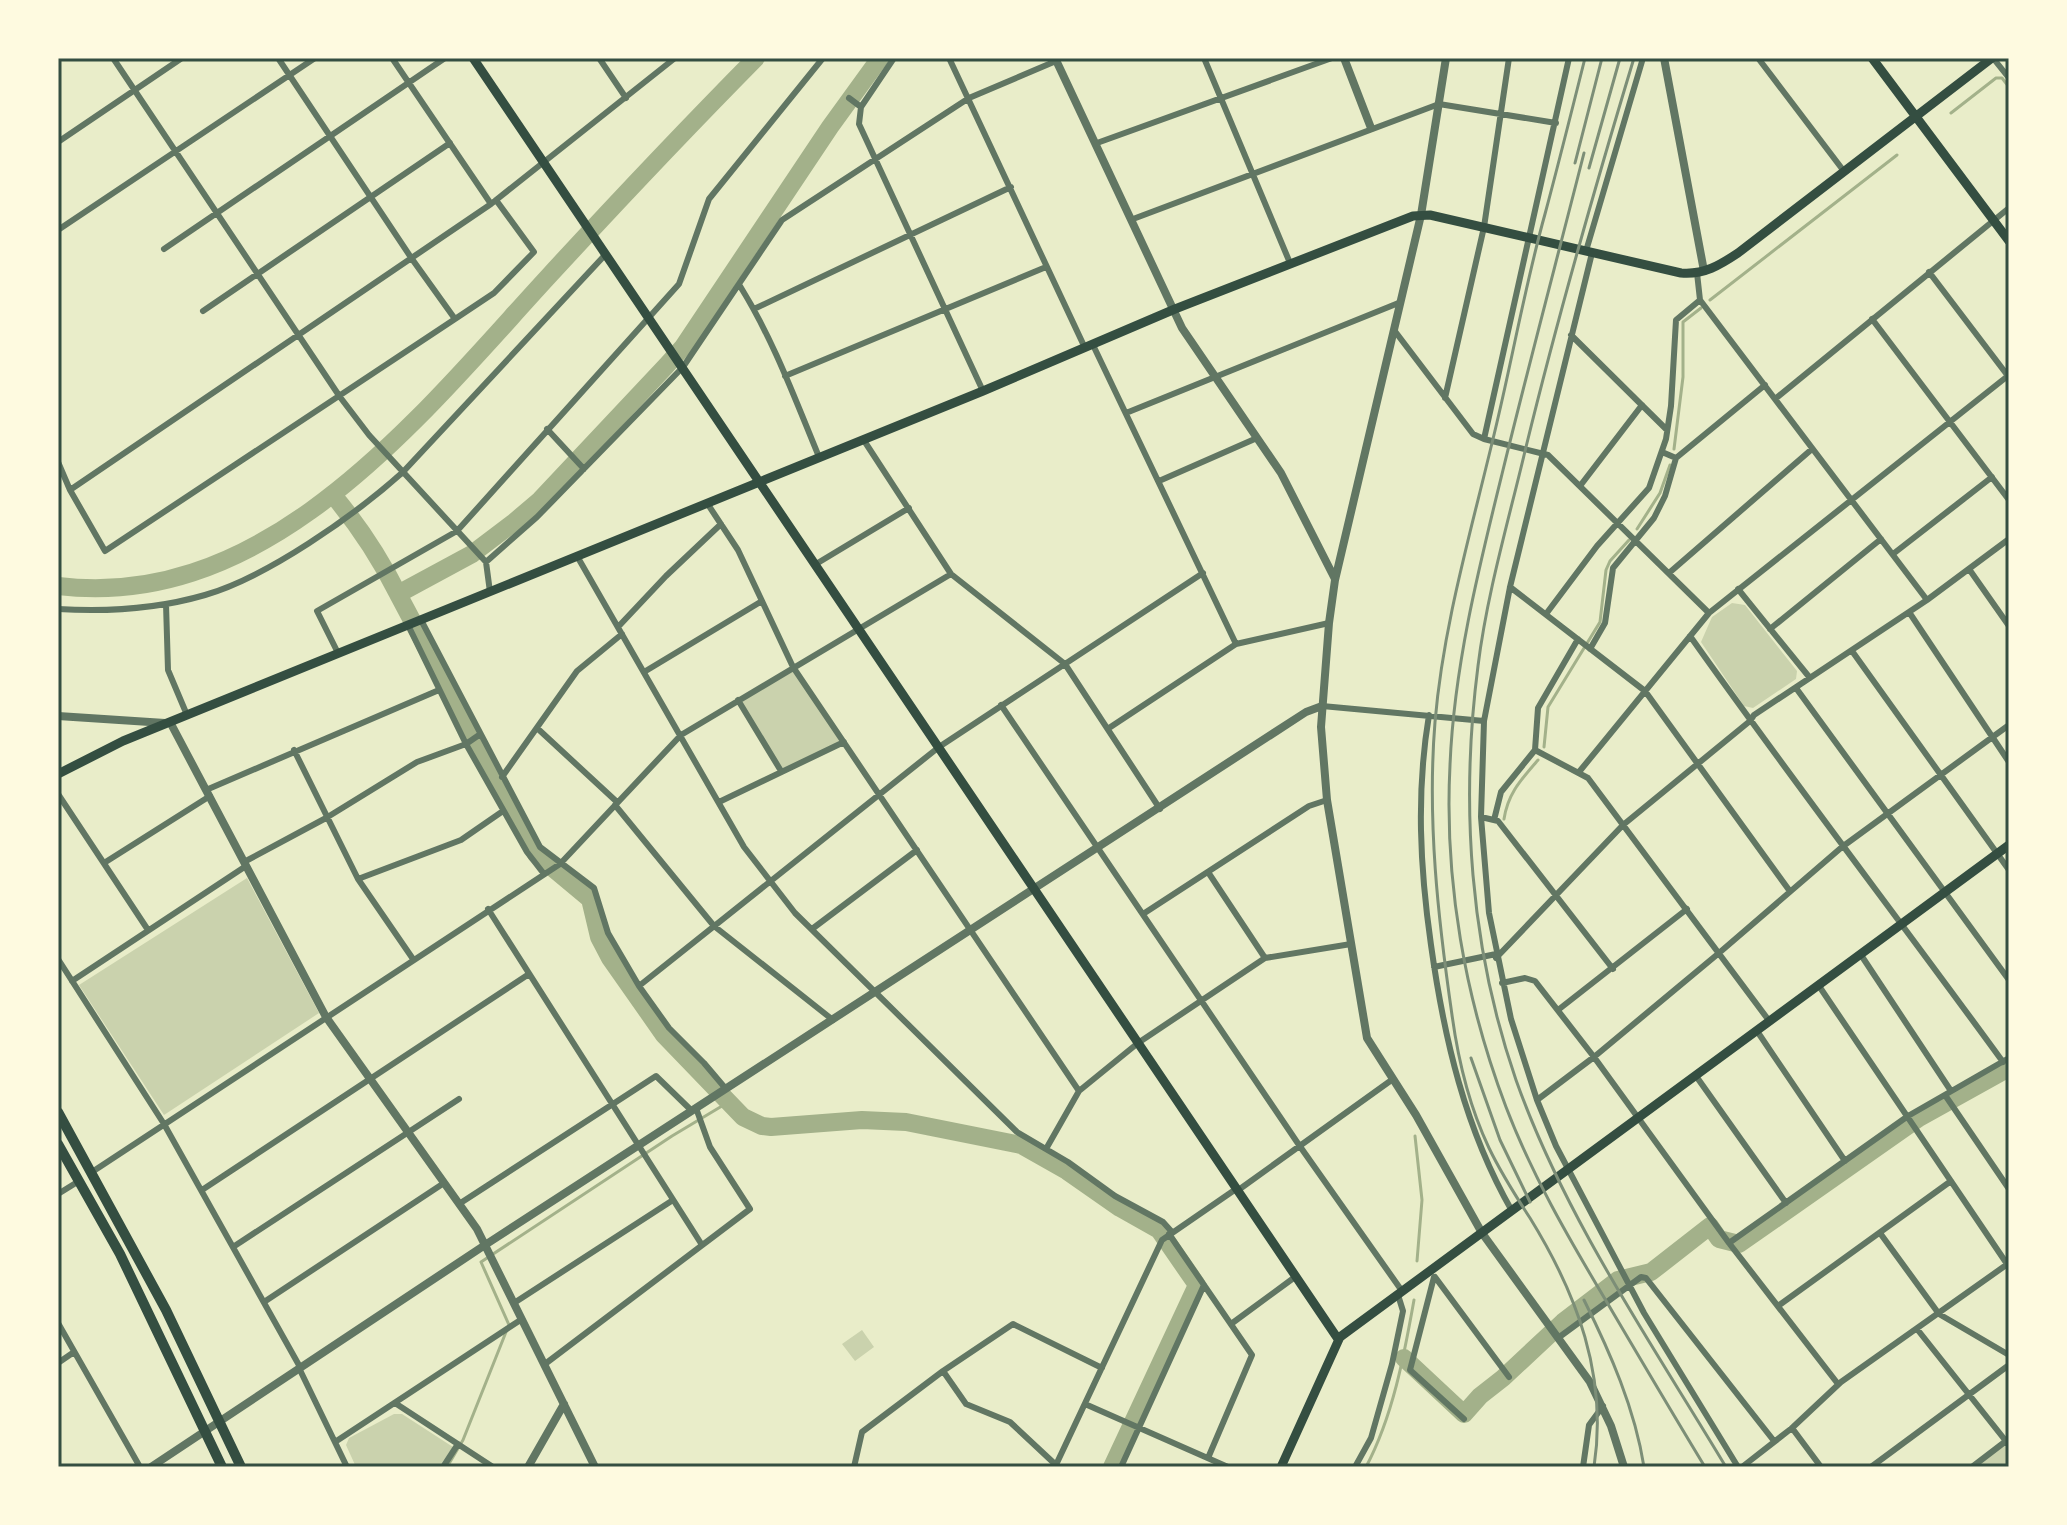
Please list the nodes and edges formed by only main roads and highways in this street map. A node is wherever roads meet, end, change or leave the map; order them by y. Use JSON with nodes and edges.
{"nodes":[{"id":1,"x":473,"y":58,"type":"edge"},
{"id":2,"x":1872,"y":58,"type":"edge"},
{"id":3,"x":1992,"y":58,"type":"edge"},
{"id":4,"x":1914,"y":115,"type":"junction"},
{"id":5,"x":2009,"y":241,"type":"edge"},
{"id":6,"x":759,"y":482,"type":"junction"},
{"id":7,"x":58,"y":774,"type":"edge"},
{"id":8,"x":2009,"y":845,"type":"edge"},
{"id":9,"x":58,"y":1112,"type":"edge"},
{"id":10,"x":58,"y":1144,"type":"edge"},
{"id":11,"x":1338,"y":1339,"type":"junction"},
{"id":12,"x":222,"y":1467,"type":"edge"},
{"id":13,"x":241,"y":1467,"type":"edge"},
{"id":14,"x":1281,"y":1467,"type":"edge"}],
"edges":[{"from":1,"to":6,"type":"main road"},
{"from":2,"to":4,"type":"main road"},
{"from":3,"to":4,"type":"main road"},
{"from":4,"to":5,"type":"main road"},
{"from":4,"to":6,"type":"main road"},
{"from":6,"to":7,"type":"main road"},
{"from":6,"to":11,"type":"main road"},
{"from":8,"to":11,"type":"main road"},
{"from":9,"to":13,"type":"highway"},
{"from":10,"to":12,"type":"highway"},
{"from":11,"to":14,"type":"main road"}]}
